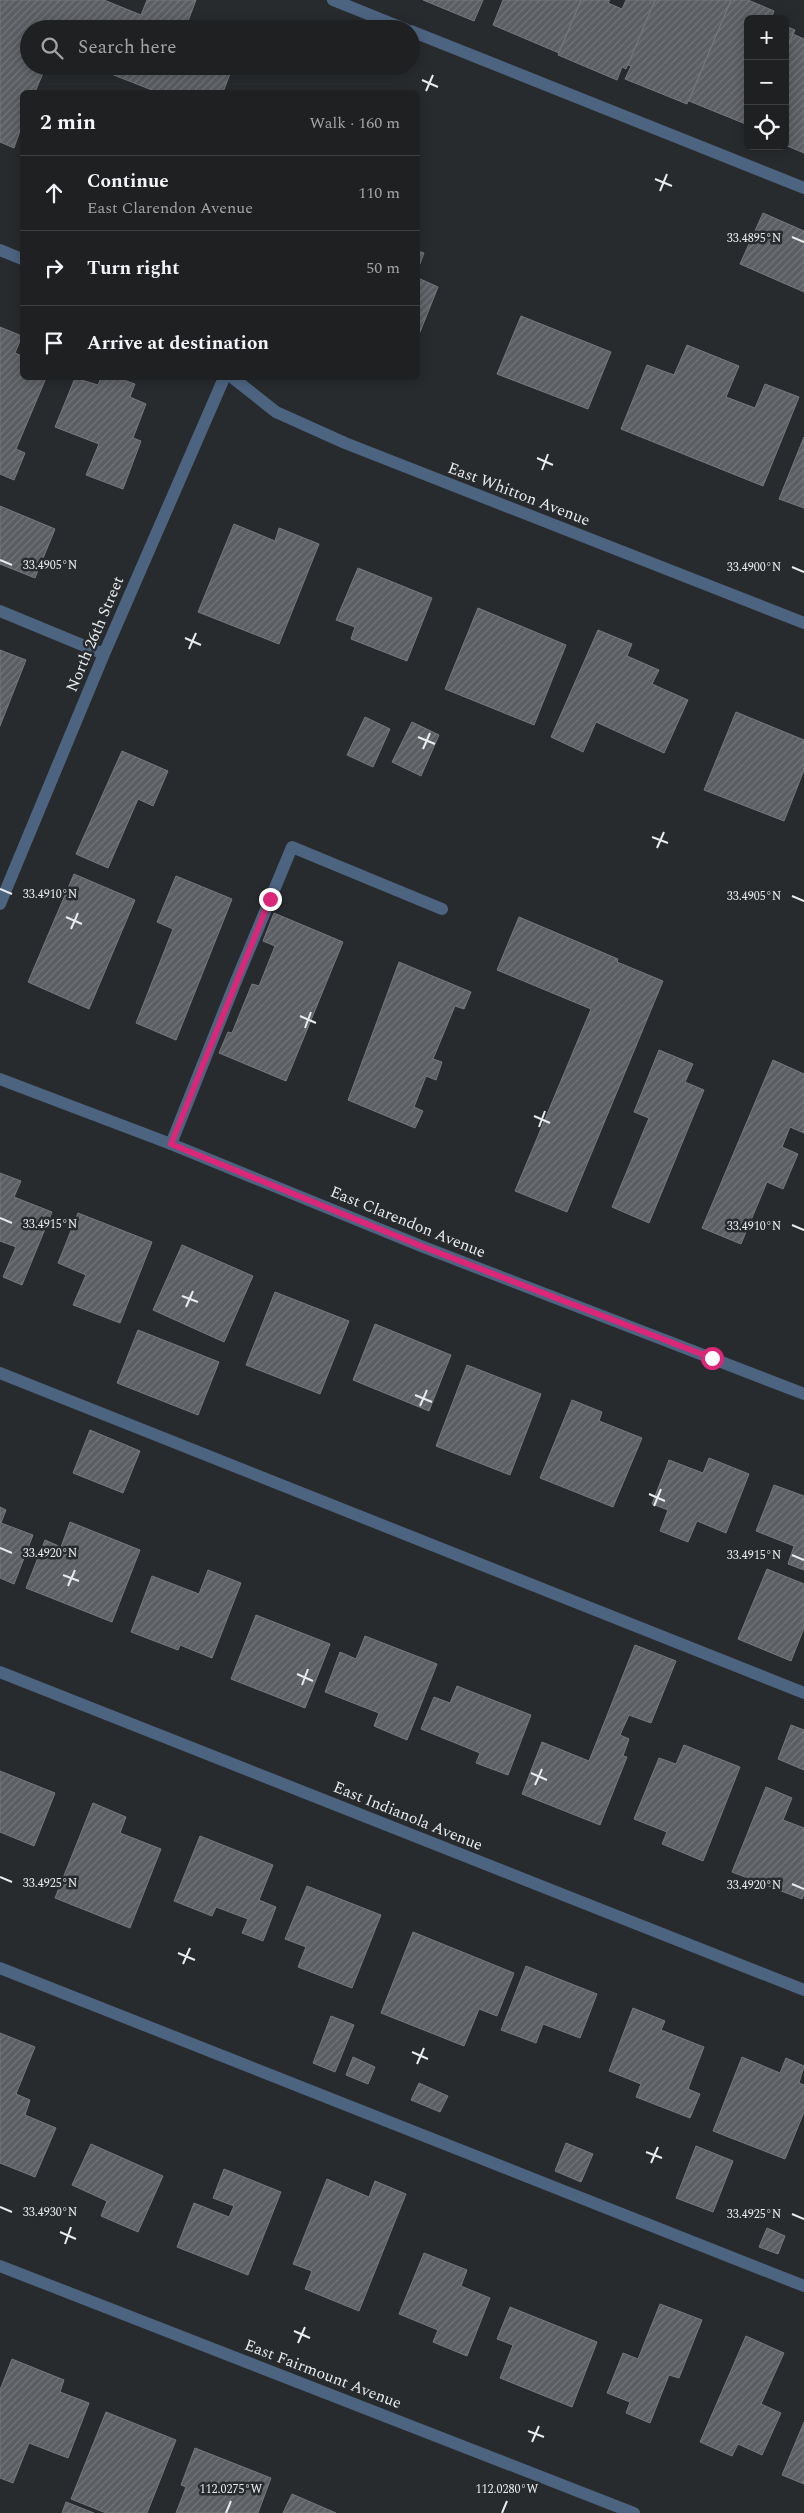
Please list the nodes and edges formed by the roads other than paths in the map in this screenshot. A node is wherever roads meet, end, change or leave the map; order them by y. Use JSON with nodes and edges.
{"nodes":[{"id":1,"x":333,"y":0,"type":"edge"},
{"id":2,"x":383,"y":20,"type":"edge"},
{"id":3,"x":420,"y":35,"type":"edge"},
{"id":4,"x":804,"y":188,"type":"edge"},
{"id":5,"x":0,"y":250,"type":"edge"},
{"id":6,"x":20,"y":258,"type":"edge"},
{"id":7,"x":223,"y":380,"type":"edge"},
{"id":8,"x":236,"y":380,"type":"edge"},
{"id":9,"x":0,"y":611,"type":"edge"},
{"id":10,"x":804,"y":623,"type":"edge"},
{"id":11,"x":104,"y":654,"type":"junction"},
{"id":12,"x":0,"y":904,"type":"edge"},
{"id":13,"x":442,"y":909,"type":"dead end"},
{"id":14,"x":0,"y":1079,"type":"edge"},
{"id":15,"x":171,"y":1144,"type":"junction"},
{"id":16,"x":0,"y":1373,"type":"edge"},
{"id":17,"x":804,"y":1394,"type":"edge"},
{"id":18,"x":0,"y":1672,"type":"edge"},
{"id":19,"x":804,"y":1693,"type":"edge"},
{"id":20,"x":0,"y":1968,"type":"edge"},
{"id":21,"x":804,"y":1990,"type":"edge"},
{"id":22,"x":0,"y":2266,"type":"edge"},
{"id":23,"x":804,"y":2286,"type":"edge"},
{"id":24,"x":634,"y":2513,"type":"edge"}],
"edges":[{"from":1,"to":2,"type":"street"},
{"from":3,"to":4,"type":"street"},
{"from":5,"to":6,"type":"street"},
{"from":7,"to":11,"type":"street","name":"North 26th Street"},
{"from":8,"to":10,"type":"street","name":"East Whitton Avenue"},
{"from":9,"to":11,"type":"street"},
{"from":11,"to":12,"type":"street","name":"North 26th Street"},
{"from":13,"to":15,"type":"street"},
{"from":14,"to":15,"type":"street","name":"East Clarendon Avenue"},
{"from":15,"to":17,"type":"street","name":"East Clarendon Avenue"},
{"from":16,"to":19,"type":"street"},
{"from":18,"to":21,"type":"street","name":"East Indianola Avenue"},
{"from":20,"to":23,"type":"street"},
{"from":22,"to":24,"type":"street","name":"East Fairmount Avenue"}]}
